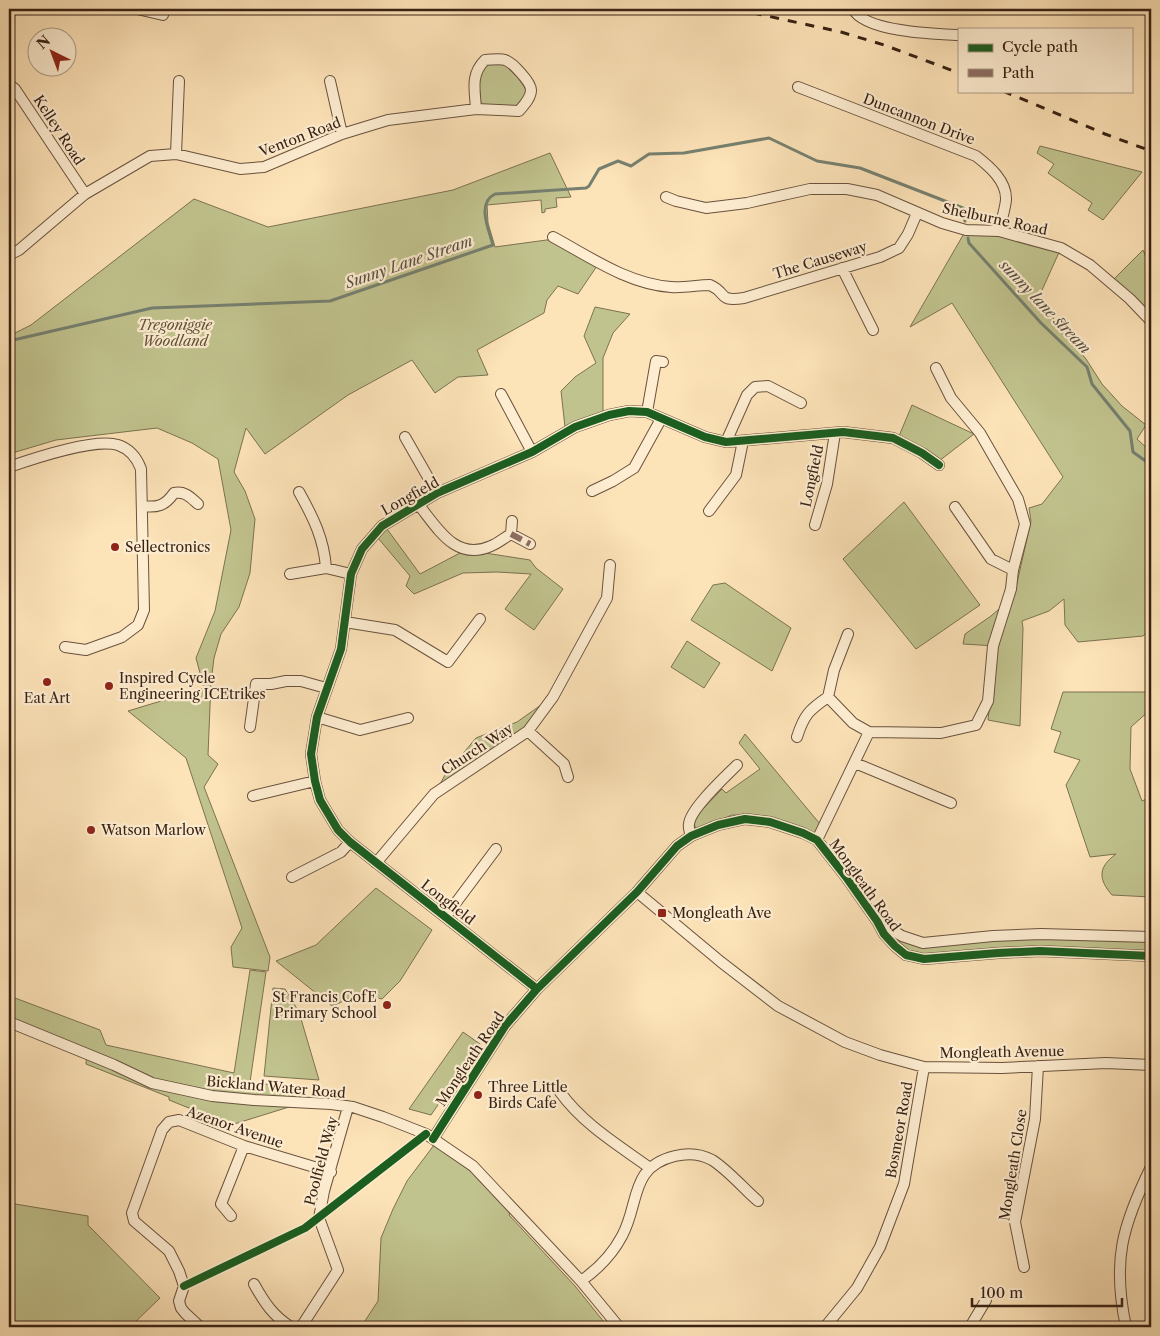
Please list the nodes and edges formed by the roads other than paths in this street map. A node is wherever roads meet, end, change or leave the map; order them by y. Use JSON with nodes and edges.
{"nodes":[{"id":1,"x":137,"y":9,"type":"edge"},
{"id":2,"x":853,"y":9,"type":"edge"},
{"id":3,"x":164,"y":15,"type":"dead end"},
{"id":4,"x":958,"y":35,"type":"edge"},
{"id":5,"x":180,"y":81,"type":"dead end"},
{"id":6,"x":330,"y":81,"type":"dead end"},
{"id":7,"x":9,"y":84,"type":"edge"},
{"id":8,"x":798,"y":87,"type":"dead end"},
{"id":9,"x":476,"y":109,"type":"junction"},
{"id":10,"x":342,"y":134,"type":"junction"},
{"id":11,"x":176,"y":154,"type":"junction"},
{"id":12,"x":85,"y":194,"type":"junction"},
{"id":13,"x":666,"y":197,"type":"dead end"},
{"id":14,"x":917,"y":212,"type":"junction"},
{"id":15,"x":999,"y":231,"type":"junction"},
{"id":16,"x":554,"y":237,"type":"dead end"},
{"id":17,"x":9,"y":255,"type":"edge"},
{"id":18,"x":842,"y":268,"type":"junction"},
{"id":19,"x":1151,"y":321,"type":"edge"},
{"id":20,"x":873,"y":330,"type":"dead end"},
{"id":21,"x":663,"y":362,"type":"dead end"},
{"id":22,"x":936,"y":368,"type":"dead end"},
{"id":23,"x":501,"y":394,"type":"dead end"},
{"id":24,"x":800,"y":403,"type":"dead end"},
{"id":25,"x":647,"y":412,"type":"junction"},
{"id":26,"x":661,"y":419,"type":"junction"},
{"id":27,"x":835,"y":433,"type":"junction"},
{"id":28,"x":404,"y":437,"type":"dead end"},
{"id":29,"x":743,"y":441,"type":"junction"},
{"id":30,"x":726,"y":442,"type":"junction"},
{"id":31,"x":532,"y":452,"type":"junction"},
{"id":32,"x":939,"y":465,"type":"dead end"},
{"id":33,"x":9,"y":467,"type":"edge"},
{"id":34,"x":592,"y":490,"type":"dead end"},
{"id":35,"x":299,"y":492,"type":"dead end"},
{"id":36,"x":437,"y":493,"type":"junction"},
{"id":37,"x":198,"y":504,"type":"dead end"},
{"id":38,"x":418,"y":504,"type":"junction"},
{"id":39,"x":142,"y":506,"type":"junction"},
{"id":40,"x":955,"y":507,"type":"dead end"},
{"id":41,"x":709,"y":511,"type":"dead end"},
{"id":42,"x":512,"y":521,"type":"dead end"},
{"id":43,"x":815,"y":524,"type":"dead end"},
{"id":44,"x":511,"y":534,"type":"junction"},
{"id":45,"x":530,"y":544,"type":"dead end"},
{"id":46,"x":610,"y":565,"type":"dead end"},
{"id":47,"x":326,"y":568,"type":"junction"},
{"id":48,"x":1013,"y":570,"type":"junction"},
{"id":49,"x":290,"y":574,"type":"dead end"},
{"id":50,"x":351,"y":574,"type":"junction"},
{"id":51,"x":480,"y":619,"type":"dead end"},
{"id":52,"x":345,"y":622,"type":"junction"},
{"id":53,"x":848,"y":634,"type":"dead end"},
{"id":54,"x":65,"y":647,"type":"dead end"},
{"id":55,"x":326,"y":688,"type":"junction"},
{"id":56,"x":828,"y":697,"type":"junction"},
{"id":57,"x":317,"y":717,"type":"junction"},
{"id":58,"x":408,"y":718,"type":"dead end"},
{"id":59,"x":250,"y":727,"type":"dead end"},
{"id":60,"x":528,"y":731,"type":"junction"},
{"id":61,"x":869,"y":732,"type":"junction"},
{"id":62,"x":797,"y":737,"type":"dead end"},
{"id":63,"x":855,"y":763,"type":"junction"},
{"id":64,"x":738,"y":765,"type":"dead end"},
{"id":65,"x":568,"y":776,"type":"dead end"},
{"id":66,"x":314,"y":781,"type":"junction"},
{"id":67,"x":253,"y":796,"type":"dead end"},
{"id":68,"x":950,"y":803,"type":"dead end"},
{"id":69,"x":691,"y":836,"type":"junction"},
{"id":70,"x":817,"y":840,"type":"junction"},
{"id":71,"x":350,"y":842,"type":"junction"},
{"id":72,"x":496,"y":850,"type":"dead end"},
{"id":73,"x":376,"y":863,"type":"junction"},
{"id":74,"x":292,"y":877,"type":"dead end"},
{"id":75,"x":637,"y":892,"type":"junction"},
{"id":76,"x":446,"y":916,"type":"junction"},
{"id":77,"x":877,"y":921,"type":"junction"},
{"id":78,"x":1151,"y":937,"type":"edge"},
{"id":79,"x":1151,"y":956,"type":"edge"},
{"id":80,"x":537,"y":989,"type":"junction"},
{"id":81,"x":9,"y":1022,"type":"edge"},
{"id":82,"x":1151,"y":1065,"type":"edge"},
{"id":83,"x":924,"y":1066,"type":"junction"},
{"id":84,"x":1038,"y":1066,"type":"junction"},
{"id":85,"x":560,"y":1092,"type":"dead end"},
{"id":86,"x":348,"y":1107,"type":"junction"},
{"id":87,"x":433,"y":1139,"type":"junction"},
{"id":88,"x":244,"y":1146,"type":"junction"},
{"id":89,"x":1151,"y":1167,"type":"edge"},
{"id":90,"x":650,"y":1168,"type":"junction"},
{"id":91,"x":331,"y":1172,"type":"junction"},
{"id":92,"x":758,"y":1201,"type":"dead end"},
{"id":93,"x":231,"y":1216,"type":"dead end"},
{"id":94,"x":1024,"y":1267,"type":"dead end"},
{"id":95,"x":581,"y":1281,"type":"junction"},
{"id":96,"x":254,"y":1284,"type":"dead end"},
{"id":97,"x":986,"y":1300,"type":"dead end"},
{"id":98,"x":200,"y":1327,"type":"edge"},
{"id":99,"x":290,"y":1327,"type":"edge"},
{"id":100,"x":301,"y":1327,"type":"edge"},
{"id":101,"x":619,"y":1327,"type":"edge"},
{"id":102,"x":826,"y":1327,"type":"edge"},
{"id":103,"x":970,"y":1327,"type":"edge"},
{"id":104,"x":1126,"y":1327,"type":"edge"}],
"edges":[{"from":1,"to":3,"type":"street"},
{"from":2,"to":4,"type":"street"},
{"from":5,"to":11,"type":"street"},
{"from":6,"to":10,"type":"street"},
{"from":7,"to":12,"type":"street","name":"Kelley Road"},
{"from":8,"to":15,"type":"street","name":"Duncannon Drive"},
{"from":9,"to":9,"type":"street","name":"Venton Road"},
{"from":9,"to":10,"type":"street","name":"Venton Road"},
{"from":10,"to":11,"type":"street","name":"Venton Road"},
{"from":11,"to":12,"type":"street","name":"Venton Road"},
{"from":12,"to":17,"type":"street","name":"Venton Road"},
{"from":13,"to":14,"type":"street","name":"Shelburne Road"},
{"from":14,"to":15,"type":"street","name":"Shelburne Road"},
{"from":14,"to":18,"type":"street","name":"The Causeway"},
{"from":15,"to":19,"type":"street","name":"Shelburne Road"},
{"from":16,"to":18,"type":"street","name":"The Causeway"},
{"from":18,"to":20,"type":"street"},
{"from":21,"to":25,"type":"street"},
{"from":22,"to":48,"type":"street"},
{"from":23,"to":31,"type":"street"},
{"from":24,"to":30,"type":"street"},
{"from":25,"to":26,"type":"street","name":"Longfield"},
{"from":25,"to":31,"type":"street","name":"Longfield"},
{"from":26,"to":30,"type":"street","name":"Longfield"},
{"from":26,"to":34,"type":"street"},
{"from":27,"to":29,"type":"street","name":"Longfield"},
{"from":27,"to":32,"type":"street","name":"Longfield"},
{"from":27,"to":43,"type":"street","name":"Longfield"},
{"from":28,"to":36,"type":"street","name":"Longfield"},
{"from":29,"to":30,"type":"street","name":"Longfield"},
{"from":29,"to":41,"type":"street"},
{"from":31,"to":36,"type":"street","name":"Longfield"},
{"from":33,"to":39,"type":"street"},
{"from":35,"to":47,"type":"street"},
{"from":36,"to":38,"type":"street","name":"Longfield"},
{"from":37,"to":39,"type":"street"},
{"from":38,"to":44,"type":"street","name":"Longfield"},
{"from":38,"to":50,"type":"street","name":"Longfield"},
{"from":39,"to":54,"type":"street"},
{"from":40,"to":48,"type":"street"},
{"from":42,"to":44,"type":"street"},
{"from":44,"to":45,"type":"street"},
{"from":46,"to":60,"type":"street","name":"Church Way"},
{"from":47,"to":49,"type":"street"},
{"from":47,"to":50,"type":"street"},
{"from":48,"to":61,"type":"street"},
{"from":50,"to":52,"type":"street","name":"Longfield"},
{"from":51,"to":52,"type":"street"},
{"from":52,"to":55,"type":"street","name":"Longfield"},
{"from":53,"to":56,"type":"street"},
{"from":55,"to":57,"type":"street","name":"Longfield"},
{"from":55,"to":59,"type":"street"},
{"from":56,"to":61,"type":"street"},
{"from":56,"to":62,"type":"street"},
{"from":57,"to":58,"type":"street"},
{"from":57,"to":66,"type":"street","name":"Longfield"},
{"from":60,"to":65,"type":"street"},
{"from":60,"to":73,"type":"street","name":"Church Way"},
{"from":61,"to":63,"type":"street"},
{"from":63,"to":68,"type":"street"},
{"from":63,"to":70,"type":"street"},
{"from":64,"to":69,"type":"street"},
{"from":66,"to":67,"type":"street"},
{"from":66,"to":71,"type":"street","name":"Longfield"},
{"from":69,"to":70,"type":"street","name":"Mongleath Road"},
{"from":69,"to":75,"type":"street","name":"Mongleath Road"},
{"from":70,"to":77,"type":"street","name":"Mongleath Road"},
{"from":71,"to":73,"type":"street","name":"Longfield"},
{"from":71,"to":74,"type":"street"},
{"from":72,"to":76,"type":"street"},
{"from":73,"to":76,"type":"street","name":"Longfield"},
{"from":75,"to":80,"type":"street","name":"Mongleath Road"},
{"from":75,"to":83,"type":"street","name":"Mongleath Avenue"},
{"from":76,"to":80,"type":"street","name":"Longfield"},
{"from":77,"to":78,"type":"street","name":"Mongleath Road"},
{"from":77,"to":79,"type":"street","name":"Mongleath Road"},
{"from":80,"to":87,"type":"street","name":"Mongleath Road"},
{"from":81,"to":86,"type":"street","name":"Bickland Water Road"},
{"from":82,"to":84,"type":"street","name":"Mongleath Avenue"},
{"from":83,"to":84,"type":"street","name":"Mongleath Avenue"},
{"from":83,"to":102,"type":"street","name":"Bosmeor Road"},
{"from":84,"to":94,"type":"street","name":"Mongleath Close"},
{"from":85,"to":90,"type":"street"},
{"from":86,"to":87,"type":"street","name":"Bickland Water Road"},
{"from":86,"to":91,"type":"street","name":"Poolfield Way"},
{"from":87,"to":95,"type":"street","name":"Bickland Water Road"},
{"from":88,"to":91,"type":"street","name":"Azenor Avenue"},
{"from":88,"to":93,"type":"street"},
{"from":88,"to":98,"type":"street","name":"Azenor Avenue"},
{"from":89,"to":104,"type":"street"},
{"from":90,"to":92,"type":"street"},
{"from":90,"to":95,"type":"street"},
{"from":91,"to":100,"type":"street","name":"Poolfield Way"},
{"from":95,"to":101,"type":"street","name":"Bickland Water Road"},
{"from":96,"to":99,"type":"street"},
{"from":97,"to":103,"type":"street"}]}
